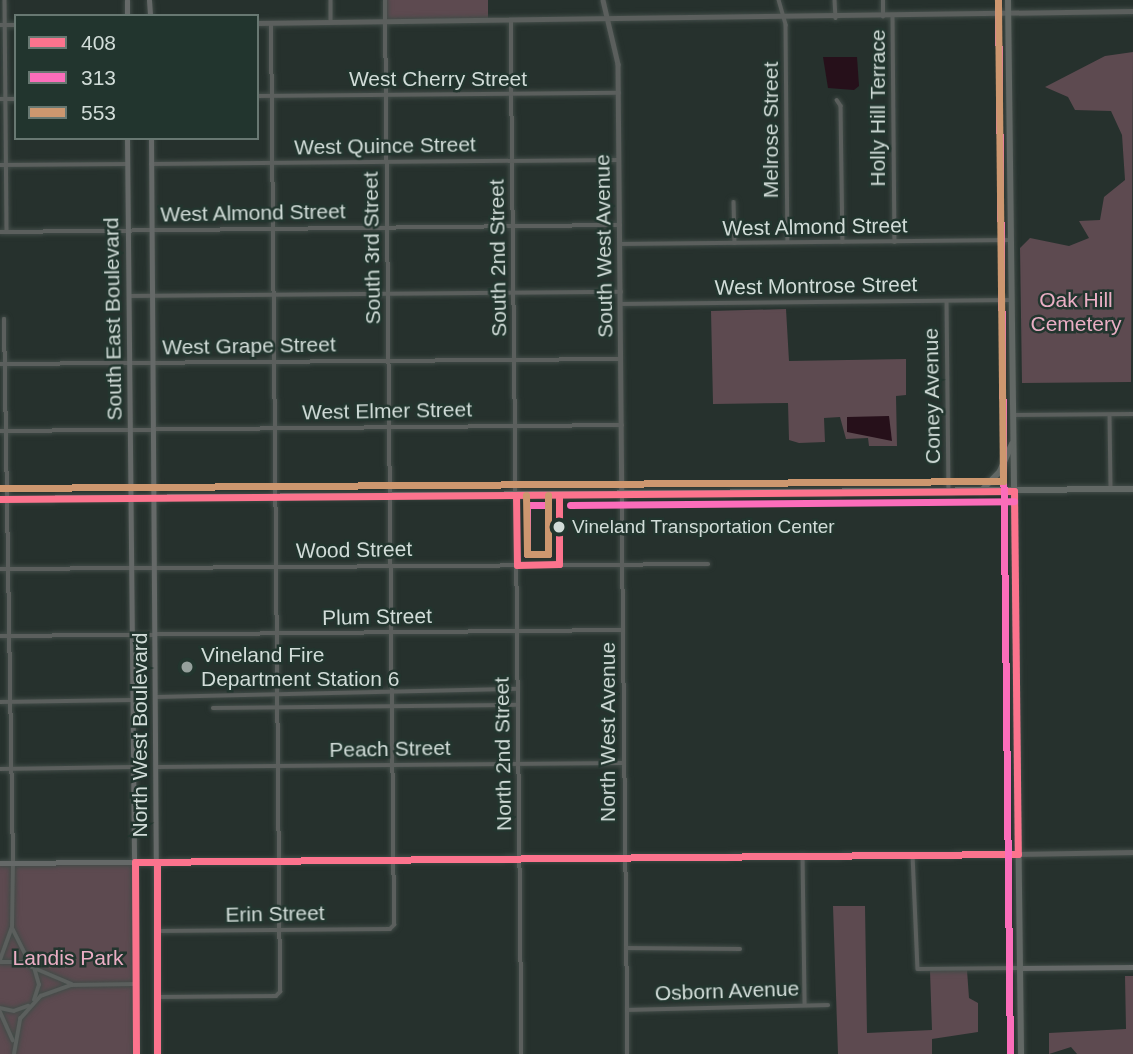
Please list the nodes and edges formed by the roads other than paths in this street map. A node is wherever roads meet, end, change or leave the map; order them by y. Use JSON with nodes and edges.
{"nodes":[{"id":1,"x":5,"y":0,"type":"edge"},
{"id":2,"x":331,"y":0,"type":"edge"},
{"id":3,"x":385,"y":0,"type":"edge"},
{"id":4,"x":603,"y":0,"type":"edge"},
{"id":5,"x":779,"y":0,"type":"edge"},
{"id":6,"x":835,"y":0,"type":"edge"},
{"id":7,"x":883,"y":0,"type":"edge"},
{"id":8,"x":1008,"y":0,"type":"edge"},
{"id":9,"x":1133,"y":11,"type":"edge"},
{"id":10,"x":1008,"y":13,"type":"junction"},
{"id":11,"x":883,"y":17,"type":"junction"},
{"id":12,"x":893,"y":17,"type":"junction"},
{"id":13,"x":783,"y":18,"type":"junction"},
{"id":14,"x":836,"y":18,"type":"junction"},
{"id":15,"x":610,"y":20,"type":"junction"},
{"id":16,"x":512,"y":21,"type":"junction"},
{"id":17,"x":331,"y":22,"type":"junction"},
{"id":18,"x":385,"y":22,"type":"junction"},
{"id":19,"x":259,"y":23,"type":"edge"},
{"id":20,"x":271,"y":23,"type":"junction"},
{"id":21,"x":3,"y":25,"type":"edge"},
{"id":22,"x":618,"y":93,"type":"junction"},
{"id":23,"x":512,"y":94,"type":"junction"},
{"id":24,"x":386,"y":95,"type":"junction"},
{"id":25,"x":259,"y":96,"type":"edge"},
{"id":26,"x":271,"y":96,"type":"junction"},
{"id":27,"x":0,"y":99,"type":"edge"},
{"id":28,"x":6,"y":99,"type":"junction"},
{"id":29,"x":14,"y":99,"type":"edge"},
{"id":30,"x":837,"y":100,"type":"dead end"},
{"id":31,"x":127,"y":140,"type":"edge"},
{"id":32,"x":151,"y":140,"type":"edge"},
{"id":33,"x":513,"y":160,"type":"junction"},
{"id":34,"x":619,"y":160,"type":"junction"},
{"id":35,"x":386,"y":161,"type":"junction"},
{"id":36,"x":272,"y":163,"type":"junction"},
{"id":37,"x":127,"y":164,"type":"junction"},
{"id":38,"x":151,"y":164,"type":"junction"},
{"id":39,"x":0,"y":165,"type":"edge"},
{"id":40,"x":6,"y":165,"type":"junction"},
{"id":41,"x":734,"y":202,"type":"dead end"},
{"id":42,"x":620,"y":225,"type":"junction"},
{"id":43,"x":513,"y":227,"type":"junction"},
{"id":44,"x":387,"y":228,"type":"junction"},
{"id":45,"x":272,"y":229,"type":"junction"},
{"id":46,"x":128,"y":230,"type":"junction"},
{"id":47,"x":152,"y":230,"type":"junction"},
{"id":48,"x":0,"y":232,"type":"edge"},
{"id":49,"x":7,"y":232,"type":"junction"},
{"id":50,"x":1010,"y":240,"type":"junction"},
{"id":51,"x":788,"y":242,"type":"junction"},
{"id":52,"x":843,"y":242,"type":"junction"},
{"id":53,"x":895,"y":242,"type":"junction"},
{"id":54,"x":734,"y":243,"type":"junction"},
{"id":55,"x":620,"y":244,"type":"junction"},
{"id":56,"x":621,"y":292,"type":"junction"},
{"id":57,"x":514,"y":293,"type":"junction"},
{"id":58,"x":388,"y":294,"type":"junction"},
{"id":59,"x":273,"y":295,"type":"junction"},
{"id":60,"x":129,"y":296,"type":"junction"},
{"id":61,"x":152,"y":296,"type":"junction"},
{"id":62,"x":1011,"y":300,"type":"junction"},
{"id":63,"x":947,"y":301,"type":"junction"},
{"id":64,"x":621,"y":303,"type":"junction"},
{"id":65,"x":4,"y":319,"type":"dead end"},
{"id":66,"x":621,"y":359,"type":"junction"},
{"id":67,"x":515,"y":360,"type":"junction"},
{"id":68,"x":274,"y":361,"type":"junction"},
{"id":69,"x":388,"y":361,"type":"junction"},
{"id":70,"x":129,"y":363,"type":"junction"},
{"id":71,"x":152,"y":363,"type":"junction"},
{"id":72,"x":0,"y":364,"type":"edge"},
{"id":73,"x":8,"y":364,"type":"junction"},
{"id":74,"x":1110,"y":414,"type":"junction"},
{"id":75,"x":1133,"y":414,"type":"edge"},
{"id":76,"x":1013,"y":415,"type":"junction"},
{"id":77,"x":622,"y":425,"type":"junction"},
{"id":78,"x":516,"y":426,"type":"junction"},
{"id":79,"x":389,"y":427,"type":"junction"},
{"id":80,"x":274,"y":428,"type":"junction"},
{"id":81,"x":130,"y":429,"type":"junction"},
{"id":82,"x":153,"y":429,"type":"junction"},
{"id":83,"x":0,"y":431,"type":"edge"},
{"id":84,"x":8,"y":431,"type":"junction"},
{"id":85,"x":1014,"y":439,"type":"junction"},
{"id":86,"x":1133,"y":489,"type":"edge"},
{"id":87,"x":1111,"y":490,"type":"junction"},
{"id":88,"x":949,"y":491,"type":"junction"},
{"id":89,"x":981,"y":491,"type":"junction"},
{"id":90,"x":1014,"y":491,"type":"junction"},
{"id":91,"x":622,"y":494,"type":"junction"},
{"id":92,"x":516,"y":495,"type":"junction"},
{"id":93,"x":390,"y":496,"type":"junction"},
{"id":94,"x":275,"y":498,"type":"junction"},
{"id":95,"x":0,"y":499,"type":"edge"},
{"id":96,"x":9,"y":499,"type":"junction"},
{"id":97,"x":131,"y":499,"type":"junction"},
{"id":98,"x":154,"y":499,"type":"junction"},
{"id":99,"x":622,"y":564,"type":"junction"},
{"id":100,"x":708,"y":564,"type":"dead end"},
{"id":101,"x":517,"y":565,"type":"junction"},
{"id":102,"x":390,"y":566,"type":"junction"},
{"id":103,"x":276,"y":567,"type":"junction"},
{"id":104,"x":131,"y":568,"type":"junction"},
{"id":105,"x":155,"y":568,"type":"junction"},
{"id":106,"x":0,"y":569,"type":"edge"},
{"id":107,"x":10,"y":569,"type":"junction"},
{"id":108,"x":623,"y":630,"type":"junction"},
{"id":109,"x":518,"y":631,"type":"junction"},
{"id":110,"x":391,"y":632,"type":"junction"},
{"id":111,"x":276,"y":633,"type":"junction"},
{"id":112,"x":155,"y":634,"type":"junction"},
{"id":113,"x":132,"y":635,"type":"junction"},
{"id":114,"x":0,"y":636,"type":"edge"},
{"id":115,"x":11,"y":636,"type":"junction"},
{"id":116,"x":518,"y":689,"type":"junction"},
{"id":117,"x":392,"y":692,"type":"junction"},
{"id":118,"x":276,"y":696,"type":"junction"},
{"id":119,"x":156,"y":697,"type":"junction"},
{"id":120,"x":132,"y":700,"type":"junction"},
{"id":121,"x":0,"y":702,"type":"edge"},
{"id":122,"x":11,"y":702,"type":"junction"},
{"id":123,"x":519,"y":705,"type":"junction"},
{"id":124,"x":392,"y":706,"type":"junction"},
{"id":125,"x":277,"y":707,"type":"junction"},
{"id":126,"x":213,"y":708,"type":"dead end"},
{"id":127,"x":624,"y":763,"type":"junction"},
{"id":128,"x":519,"y":764,"type":"junction"},
{"id":129,"x":392,"y":765,"type":"junction"},
{"id":130,"x":277,"y":766,"type":"junction"},
{"id":131,"x":133,"y":767,"type":"junction"},
{"id":132,"x":157,"y":767,"type":"junction"},
{"id":133,"x":0,"y":769,"type":"edge"},
{"id":134,"x":12,"y":769,"type":"junction"},
{"id":135,"x":1133,"y":852,"type":"edge"},
{"id":136,"x":1018,"y":854,"type":"junction"},
{"id":137,"x":803,"y":855,"type":"junction"},
{"id":138,"x":913,"y":855,"type":"junction"},
{"id":139,"x":624,"y":857,"type":"junction"},
{"id":140,"x":520,"y":858,"type":"junction"},
{"id":141,"x":393,"y":859,"type":"junction"},
{"id":142,"x":278,"y":860,"type":"junction"},
{"id":143,"x":135,"y":862,"type":"junction"},
{"id":144,"x":157,"y":862,"type":"junction"},
{"id":145,"x":0,"y":863,"type":"edge"},
{"id":146,"x":13,"y":863,"type":"junction"},
{"id":147,"x":12,"y":927,"type":"junction"},
{"id":148,"x":393,"y":927,"type":"joint"},
{"id":149,"x":279,"y":930,"type":"junction"},
{"id":150,"x":157,"y":931,"type":"junction"},
{"id":151,"x":626,"y":948,"type":"junction"},
{"id":152,"x":740,"y":949,"type":"dead end"},
{"id":153,"x":0,"y":961,"type":"edge"},
{"id":154,"x":31,"y":966,"type":"junction"},
{"id":155,"x":1133,"y":967,"type":"edge"},
{"id":156,"x":1020,"y":968,"type":"junction"},
{"id":157,"x":136,"y":984,"type":"junction"},
{"id":158,"x":77,"y":985,"type":"junction"},
{"id":159,"x":157,"y":997,"type":"junction"},
{"id":160,"x":32,"y":1002,"type":"junction"},
{"id":161,"x":828,"y":1004,"type":"dead end"},
{"id":162,"x":805,"y":1005,"type":"junction"},
{"id":163,"x":0,"y":1009,"type":"edge"},
{"id":164,"x":627,"y":1010,"type":"junction"},
{"id":165,"x":14,"y":1042,"type":"junction"},
{"id":166,"x":14,"y":1054,"type":"edge"},
{"id":167,"x":136,"y":1054,"type":"edge"},
{"id":168,"x":157,"y":1054,"type":"edge"},
{"id":169,"x":522,"y":1054,"type":"edge"},
{"id":170,"x":628,"y":1054,"type":"edge"},
{"id":171,"x":1021,"y":1054,"type":"edge"}],
"edges":[{"from":1,"to":21,"type":"street"},
{"from":2,"to":17,"type":"street"},
{"from":3,"to":18,"type":"street","name":"South 3rd Street"},
{"from":4,"to":15,"type":"street","name":"South West Avenue"},
{"from":5,"to":13,"type":"street","name":"Melrose Street"},
{"from":6,"to":14,"type":"street"},
{"from":7,"to":11,"type":"street"},
{"from":8,"to":10,"type":"main road"},
{"from":9,"to":10,"type":"street"},
{"from":10,"to":12,"type":"street"},
{"from":10,"to":50,"type":"main road"},
{"from":11,"to":12,"type":"street"},
{"from":11,"to":14,"type":"street"},
{"from":12,"to":53,"type":"street","name":"Holly Hill Terrace"},
{"from":13,"to":14,"type":"street"},
{"from":13,"to":15,"type":"street"},
{"from":13,"to":51,"type":"street","name":"Melrose Street"},
{"from":15,"to":16,"type":"street"},
{"from":15,"to":22,"type":"street","name":"South West Avenue"},
{"from":16,"to":18,"type":"street"},
{"from":16,"to":23,"type":"street","name":"South 2nd Street"},
{"from":17,"to":18,"type":"street"},
{"from":17,"to":20,"type":"street"},
{"from":18,"to":24,"type":"street","name":"South 3rd Street"},
{"from":19,"to":20,"type":"street"},
{"from":20,"to":26,"type":"street"},
{"from":21,"to":28,"type":"street"},
{"from":22,"to":23,"type":"street","name":"West Cherry Street"},
{"from":22,"to":34,"type":"street","name":"South West Avenue"},
{"from":23,"to":24,"type":"street","name":"West Cherry Street"},
{"from":23,"to":33,"type":"street","name":"South 2nd Street"},
{"from":24,"to":26,"type":"street","name":"West Cherry Street"},
{"from":24,"to":35,"type":"street","name":"South 3rd Street"},
{"from":25,"to":26,"type":"street","name":"West Cherry Street"},
{"from":26,"to":36,"type":"street"},
{"from":27,"to":28,"type":"street"},
{"from":28,"to":29,"type":"street"},
{"from":28,"to":40,"type":"street"},
{"from":30,"to":52,"type":"street"},
{"from":31,"to":37,"type":"main road","name":"South East Boulevard"},
{"from":32,"to":38,"type":"main road","name":"North West Boulevard"},
{"from":33,"to":34,"type":"street","name":"West Quince Street"},
{"from":33,"to":35,"type":"street","name":"West Quince Street"},
{"from":33,"to":43,"type":"street","name":"South 2nd Street"},
{"from":34,"to":42,"type":"street","name":"South West Avenue"},
{"from":35,"to":36,"type":"street","name":"West Quince Street"},
{"from":35,"to":44,"type":"street","name":"South 3rd Street"},
{"from":36,"to":38,"type":"street","name":"West Quince Street"},
{"from":36,"to":45,"type":"street"},
{"from":37,"to":40,"type":"street"},
{"from":37,"to":46,"type":"main road","name":"South East Boulevard"},
{"from":38,"to":47,"type":"main road","name":"North West Boulevard"},
{"from":39,"to":40,"type":"street"},
{"from":40,"to":49,"type":"street"},
{"from":41,"to":54,"type":"street"},
{"from":42,"to":43,"type":"street","name":"West Almond Street"},
{"from":42,"to":55,"type":"street","name":"South West Avenue"},
{"from":43,"to":44,"type":"street","name":"West Almond Street"},
{"from":43,"to":57,"type":"street","name":"South 2nd Street"},
{"from":44,"to":45,"type":"street","name":"West Almond Street"},
{"from":44,"to":58,"type":"street","name":"South 3rd Street"},
{"from":45,"to":47,"type":"street","name":"West Almond Street"},
{"from":45,"to":59,"type":"street"},
{"from":46,"to":47,"type":"street","name":"West Almond Street"},
{"from":46,"to":49,"type":"street","name":"West Almond Street"},
{"from":46,"to":60,"type":"main road","name":"South East Boulevard"},
{"from":47,"to":61,"type":"main road","name":"North West Boulevard"},
{"from":48,"to":49,"type":"street","name":"West Almond Street"},
{"from":50,"to":53,"type":"street","name":"West Almond Street"},
{"from":50,"to":62,"type":"main road"},
{"from":51,"to":52,"type":"street","name":"West Almond Street"},
{"from":51,"to":54,"type":"street","name":"West Almond Street"},
{"from":52,"to":53,"type":"street","name":"West Almond Street"},
{"from":54,"to":55,"type":"street","name":"West Almond Street"},
{"from":55,"to":56,"type":"street","name":"South West Avenue"},
{"from":56,"to":57,"type":"street"},
{"from":56,"to":64,"type":"street","name":"South West Avenue"},
{"from":57,"to":58,"type":"street"},
{"from":57,"to":67,"type":"street","name":"South 2nd Street"},
{"from":58,"to":59,"type":"street"},
{"from":58,"to":69,"type":"street","name":"South 3rd Street"},
{"from":59,"to":61,"type":"street"},
{"from":59,"to":68,"type":"street"},
{"from":60,"to":61,"type":"street"},
{"from":60,"to":70,"type":"main road","name":"South East Boulevard"},
{"from":61,"to":71,"type":"main road","name":"North West Boulevard"},
{"from":62,"to":63,"type":"street","name":"West Montrose Street"},
{"from":62,"to":76,"type":"main road"},
{"from":63,"to":64,"type":"street","name":"West Montrose Street"},
{"from":63,"to":88,"type":"street","name":"Coney Avenue"},
{"from":64,"to":66,"type":"street","name":"South West Avenue"},
{"from":65,"to":73,"type":"street"},
{"from":66,"to":67,"type":"street","name":"West Grape Street"},
{"from":66,"to":77,"type":"street","name":"South West Avenue"},
{"from":67,"to":69,"type":"street","name":"West Grape Street"},
{"from":67,"to":78,"type":"street","name":"South 2nd Street"},
{"from":68,"to":69,"type":"street","name":"West Grape Street"},
{"from":68,"to":71,"type":"street","name":"West Grape Street"},
{"from":68,"to":80,"type":"street"},
{"from":69,"to":79,"type":"street","name":"South 3rd Street"},
{"from":70,"to":71,"type":"street","name":"West Grape Street"},
{"from":70,"to":73,"type":"street","name":"West Grape Street"},
{"from":70,"to":81,"type":"main road","name":"South East Boulevard"},
{"from":71,"to":82,"type":"main road","name":"North West Boulevard"},
{"from":72,"to":73,"type":"street","name":"West Grape Street"},
{"from":73,"to":84,"type":"street"},
{"from":74,"to":75,"type":"street"},
{"from":74,"to":76,"type":"street"},
{"from":74,"to":87,"type":"street"},
{"from":76,"to":85,"type":"main road"},
{"from":77,"to":78,"type":"street","name":"West Elmer Street"},
{"from":77,"to":91,"type":"street","name":"South West Avenue"},
{"from":78,"to":79,"type":"street","name":"West Elmer Street"},
{"from":78,"to":92,"type":"street","name":"South 2nd Street"},
{"from":79,"to":80,"type":"street","name":"West Elmer Street"},
{"from":79,"to":93,"type":"street","name":"South 3rd Street"},
{"from":80,"to":82,"type":"street","name":"West Elmer Street"},
{"from":80,"to":94,"type":"street"},
{"from":81,"to":82,"type":"street","name":"West Elmer Street"},
{"from":81,"to":84,"type":"street","name":"West Elmer Street"},
{"from":81,"to":97,"type":"main road","name":"South East Boulevard"},
{"from":82,"to":98,"type":"main road","name":"North West Boulevard"},
{"from":83,"to":84,"type":"street","name":"West Elmer Street"},
{"from":84,"to":96,"type":"street"},
{"from":85,"to":89,"type":"main road"},
{"from":85,"to":90,"type":"main road"},
{"from":86,"to":87,"type":"main road"},
{"from":87,"to":90,"type":"main road"},
{"from":88,"to":89,"type":"main road"},
{"from":88,"to":91,"type":"main road"},
{"from":89,"to":90,"type":"main road"},
{"from":90,"to":136,"type":"main road"},
{"from":91,"to":92,"type":"main road"},
{"from":91,"to":99,"type":"street","name":"North West Avenue"},
{"from":92,"to":93,"type":"main road"},
{"from":92,"to":101,"type":"street","name":"North 2nd Street"},
{"from":93,"to":94,"type":"main road"},
{"from":93,"to":102,"type":"street","name":"South 3rd Street"},
{"from":94,"to":98,"type":"main road"},
{"from":94,"to":103,"type":"street"},
{"from":95,"to":96,"type":"main road"},
{"from":96,"to":97,"type":"main road"},
{"from":96,"to":107,"type":"street"},
{"from":97,"to":98,"type":"main road"},
{"from":97,"to":104,"type":"main road","name":"South East Boulevard"},
{"from":98,"to":105,"type":"main road","name":"North West Boulevard"},
{"from":99,"to":100,"type":"street","name":"Wood Street"},
{"from":99,"to":101,"type":"street","name":"Wood Street"},
{"from":99,"to":108,"type":"street","name":"North West Avenue"},
{"from":101,"to":102,"type":"street","name":"Wood Street"},
{"from":101,"to":109,"type":"street","name":"North 2nd Street"},
{"from":102,"to":103,"type":"street","name":"Wood Street"},
{"from":102,"to":110,"type":"street","name":"South 3rd Street"},
{"from":103,"to":105,"type":"street","name":"Wood Street"},
{"from":103,"to":111,"type":"street"},
{"from":104,"to":105,"type":"street","name":"Wood Street"},
{"from":104,"to":107,"type":"street","name":"Wood Street"},
{"from":104,"to":113,"type":"main road","name":"South East Boulevard"},
{"from":105,"to":112,"type":"main road","name":"North West Boulevard"},
{"from":106,"to":107,"type":"street","name":"Wood Street"},
{"from":107,"to":115,"type":"street"},
{"from":108,"to":109,"type":"street","name":"Plum Street"},
{"from":108,"to":127,"type":"street","name":"North West Avenue"},
{"from":109,"to":110,"type":"street","name":"Plum Street"},
{"from":109,"to":116,"type":"street","name":"North 2nd Street"},
{"from":110,"to":111,"type":"street","name":"Plum Street"},
{"from":110,"to":117,"type":"street","name":"South 3rd Street"},
{"from":111,"to":112,"type":"street","name":"Plum Street"},
{"from":111,"to":118,"type":"street"},
{"from":112,"to":113,"type":"street","name":"Plum Street"},
{"from":112,"to":119,"type":"main road","name":"North West Boulevard"},
{"from":113,"to":115,"type":"street","name":"Plum Street"},
{"from":113,"to":120,"type":"main road","name":"South East Boulevard"},
{"from":114,"to":115,"type":"street","name":"Plum Street"},
{"from":115,"to":122,"type":"street"},
{"from":116,"to":117,"type":"street"},
{"from":116,"to":123,"type":"street","name":"North 2nd Street"},
{"from":117,"to":118,"type":"street"},
{"from":117,"to":124,"type":"street","name":"South 3rd Street"},
{"from":118,"to":119,"type":"street"},
{"from":118,"to":125,"type":"street"},
{"from":119,"to":132,"type":"main road","name":"North West Boulevard"},
{"from":120,"to":122,"type":"street"},
{"from":120,"to":131,"type":"main road","name":"South East Boulevard"},
{"from":121,"to":122,"type":"street"},
{"from":122,"to":134,"type":"street"},
{"from":123,"to":124,"type":"street"},
{"from":123,"to":128,"type":"street","name":"North 2nd Street"},
{"from":124,"to":125,"type":"street"},
{"from":124,"to":129,"type":"street","name":"South 3rd Street"},
{"from":125,"to":126,"type":"street"},
{"from":125,"to":130,"type":"street"},
{"from":127,"to":128,"type":"street","name":"Peach Street"},
{"from":127,"to":139,"type":"street","name":"North West Avenue"},
{"from":128,"to":129,"type":"street","name":"Peach Street"},
{"from":128,"to":140,"type":"street","name":"North 2nd Street"},
{"from":129,"to":130,"type":"street","name":"Peach Street"},
{"from":129,"to":141,"type":"street","name":"South 3rd Street"},
{"from":130,"to":132,"type":"street","name":"Peach Street"},
{"from":130,"to":142,"type":"street"},
{"from":131,"to":134,"type":"street"},
{"from":131,"to":143,"type":"main road","name":"South East Boulevard"},
{"from":132,"to":144,"type":"main road","name":"North West Boulevard"},
{"from":133,"to":134,"type":"street"},
{"from":134,"to":146,"type":"street"},
{"from":135,"to":136,"type":"street"},
{"from":136,"to":138,"type":"main road"},
{"from":136,"to":156,"type":"main road"},
{"from":137,"to":138,"type":"main road"},
{"from":137,"to":139,"type":"main road"},
{"from":137,"to":162,"type":"street"},
{"from":138,"to":156,"type":"street"},
{"from":139,"to":140,"type":"main road"},
{"from":139,"to":151,"type":"street","name":"North West Avenue"},
{"from":140,"to":141,"type":"main road"},
{"from":140,"to":169,"type":"street","name":"North 2nd Street"},
{"from":141,"to":142,"type":"main road"},
{"from":141,"to":148,"type":"street","name":"South 3rd Street"},
{"from":142,"to":144,"type":"main road"},
{"from":142,"to":149,"type":"street"},
{"from":143,"to":144,"type":"main road"},
{"from":143,"to":146,"type":"main road"},
{"from":143,"to":157,"type":"main road","name":"South East Boulevard"},
{"from":144,"to":150,"type":"main road","name":"North West Boulevard"},
{"from":145,"to":146,"type":"main road"},
{"from":146,"to":147,"type":"street"},
{"from":147,"to":153,"type":"street"},
{"from":147,"to":154,"type":"street"},
{"from":148,"to":149,"type":"street","name":"Erin Street"},
{"from":149,"to":150,"type":"street","name":"Erin Street"},
{"from":149,"to":159,"type":"street"},
{"from":150,"to":159,"type":"main road","name":"North West Boulevard"},
{"from":151,"to":152,"type":"street"},
{"from":151,"to":164,"type":"street","name":"North West Avenue"},
{"from":153,"to":154,"type":"street"},
{"from":154,"to":158,"type":"street"},
{"from":154,"to":160,"type":"street"},
{"from":155,"to":156,"type":"main road"},
{"from":156,"to":171,"type":"main road"},
{"from":157,"to":158,"type":"street"},
{"from":157,"to":167,"type":"main road","name":"South East Boulevard"},
{"from":158,"to":160,"type":"street"},
{"from":159,"to":168,"type":"main road","name":"North West Boulevard"},
{"from":160,"to":163,"type":"street"},
{"from":160,"to":165,"type":"street"},
{"from":161,"to":162,"type":"street","name":"Osborn Avenue"},
{"from":162,"to":164,"type":"street","name":"Osborn Avenue"},
{"from":163,"to":165,"type":"street"},
{"from":164,"to":170,"type":"street","name":"North West Avenue"},
{"from":165,"to":166,"type":"street"}]}
